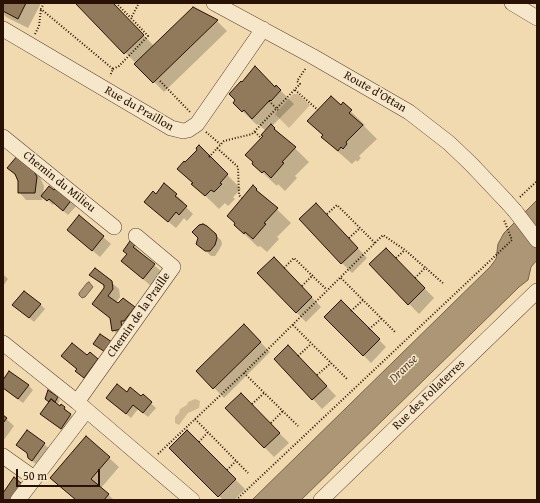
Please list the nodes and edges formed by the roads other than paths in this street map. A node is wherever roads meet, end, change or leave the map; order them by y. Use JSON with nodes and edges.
{"nodes":[{"id":1,"x":215,"y":3,"type":"edge"},
{"id":2,"x":512,"y":3,"type":"edge"},
{"id":3,"x":537,"y":18,"type":"edge"},
{"id":4,"x":3,"y":29,"type":"edge"},
{"id":5,"x":263,"y":29,"type":"junction"},
{"id":6,"x":3,"y":137,"type":"edge"},
{"id":7,"x":114,"y":227,"type":"dead end"},
{"id":8,"x":136,"y":236,"type":"dead end"},
{"id":9,"x":537,"y":240,"type":"edge"},
{"id":10,"x":537,"y":291,"type":"edge"},
{"id":11,"x":3,"y":343,"type":"edge"},
{"id":12,"x":81,"y":407,"type":"junction"},
{"id":13,"x":3,"y":456,"type":"edge"},
{"id":14,"x":34,"y":478,"type":"junction"},
{"id":15,"x":18,"y":500,"type":"edge"},
{"id":16,"x":192,"y":500,"type":"edge"},
{"id":17,"x":321,"y":500,"type":"edge"}],
"edges":[{"from":1,"to":5,"type":"street","name":"Route d'Ottan"},
{"from":2,"to":3,"type":"street"},
{"from":4,"to":5,"type":"street","name":"Rue du Praillon"},
{"from":5,"to":9,"type":"street","name":"Route d'Ottan"},
{"from":6,"to":7,"type":"street","name":"Chemin du Milieu"},
{"from":8,"to":12,"type":"street","name":"Chemin de la Praille"},
{"from":10,"to":17,"type":"street","name":"Rue des Follaterres"},
{"from":11,"to":12,"type":"street"},
{"from":12,"to":14,"type":"street","name":"Chemin de la Praille"},
{"from":12,"to":16,"type":"street"},
{"from":13,"to":14,"type":"street"},
{"from":14,"to":15,"type":"street","name":"Chemin de la Praille"}]}
